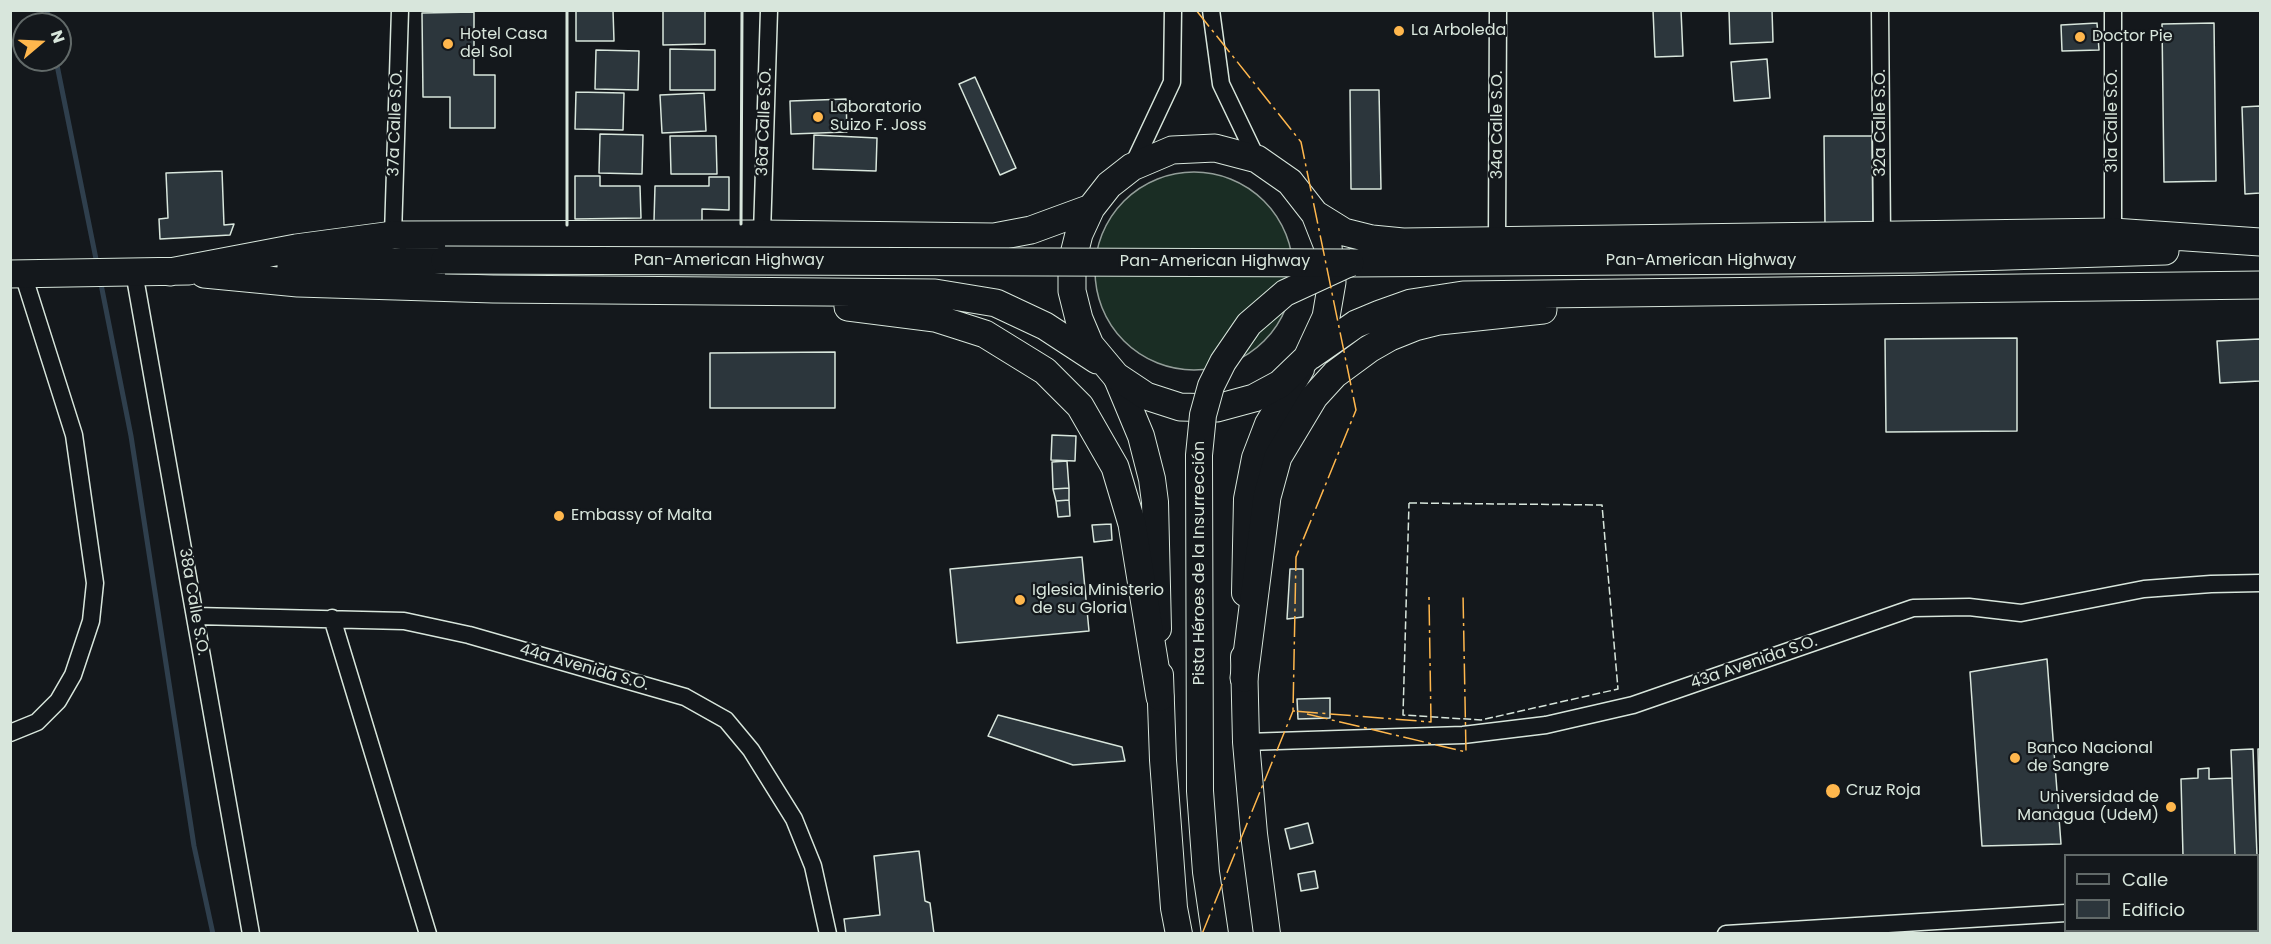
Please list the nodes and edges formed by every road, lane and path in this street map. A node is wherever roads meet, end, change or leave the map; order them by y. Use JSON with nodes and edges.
{"nodes":[{"id":1,"x":399,"y":10,"type":"edge"},
{"id":2,"x":769,"y":10,"type":"edge"},
{"id":3,"x":1173,"y":10,"type":"edge"},
{"id":4,"x":1211,"y":10,"type":"edge"},
{"id":5,"x":1498,"y":10,"type":"edge"},
{"id":6,"x":1880,"y":10,"type":"edge"},
{"id":7,"x":2114,"y":10,"type":"edge"},
{"id":8,"x":1257,"y":159,"type":"junction"},
{"id":9,"x":1132,"y":167,"type":"junction"},
{"id":10,"x":1091,"y":208,"type":"junction"},
{"id":11,"x":1315,"y":214,"type":"junction"},
{"id":12,"x":2114,"y":232,"type":"junction"},
{"id":13,"x":762,"y":234,"type":"junction"},
{"id":14,"x":393,"y":235,"type":"junction"},
{"id":15,"x":1882,"y":236,"type":"junction"},
{"id":16,"x":1497,"y":240,"type":"junction"},
{"id":17,"x":2260,"y":242,"type":"edge"},
{"id":18,"x":2260,"y":248,"type":"edge"},
{"id":19,"x":1350,"y":263,"type":"junction"},
{"id":20,"x":127,"y":272,"type":"junction"},
{"id":21,"x":170,"y":272,"type":"junction"},
{"id":22,"x":17,"y":274,"type":"edge"},
{"id":23,"x":2260,"y":285,"type":"edge"},
{"id":24,"x":729,"y":293,"type":"junction"},
{"id":25,"x":1694,"y":294,"type":"junction"},
{"id":26,"x":1307,"y":358,"type":"junction"},
{"id":27,"x":1112,"y":372,"type":"junction"},
{"id":28,"x":2260,"y":584,"type":"edge"},
{"id":29,"x":196,"y":616,"type":"junction"},
{"id":30,"x":332,"y":618,"type":"junction"},
{"id":31,"x":1244,"y":678,"type":"junction"},
{"id":32,"x":1160,"y":697,"type":"junction"},
{"id":33,"x":10,"y":733,"type":"edge"},
{"id":34,"x":1246,"y":742,"type":"junction"},
{"id":35,"x":2064,"y":913,"type":"edge"},
{"id":36,"x":251,"y":933,"type":"edge"},
{"id":37,"x":428,"y":933,"type":"edge"},
{"id":38,"x":828,"y":933,"type":"edge"},
{"id":39,"x":1179,"y":933,"type":"edge"},
{"id":40,"x":1215,"y":933,"type":"edge"},
{"id":41,"x":1267,"y":933,"type":"edge"},
{"id":42,"x":1737,"y":933,"type":"edge"}],
"edges":[{"from":1,"to":14,"type":"street","name":"37a Calle S.O."},
{"from":2,"to":13,"type":"street","name":"36a Calle S.O."},
{"from":3,"to":9,"type":"street"},
{"from":4,"to":8,"type":"street"},
{"from":5,"to":16,"type":"street","name":"34a Calle S.O."},
{"from":6,"to":15,"type":"street","name":"32a Calle S.O."},
{"from":7,"to":12,"type":"street","name":"31a Calle S.O."},
{"from":8,"to":9,"type":"highway"},
{"from":8,"to":11,"type":"highway"},
{"from":9,"to":10,"type":"highway"},
{"from":10,"to":13,"type":"highway","name":"Pan-American Highway"},
{"from":10,"to":27,"type":"highway"},
{"from":11,"to":16,"type":"highway","name":"Pan-American Highway"},
{"from":11,"to":26,"type":"highway"},
{"from":12,"to":15,"type":"highway","name":"Pan-American Highway"},
{"from":12,"to":17,"type":"highway","name":"Pan-American Highway"},
{"from":13,"to":14,"type":"highway","name":"Pan-American Highway"},
{"from":14,"to":21,"type":"highway","name":"Pan-American Highway"},
{"from":15,"to":16,"type":"highway","name":"Pan-American Highway"},
{"from":18,"to":19,"type":"highway","name":"Pan-American Highway"},
{"from":19,"to":21,"type":"highway","name":"Pan-American Highway","bridge":true},
{"from":19,"to":40,"type":"main road","name":"Pista Héroes de la Insurrección","bridge":true},
{"from":20,"to":21,"type":"highway","name":"Pan-American Highway"},
{"from":20,"to":22,"type":"highway","name":"Pan-American Highway"},
{"from":20,"to":29,"type":"street","name":"38a Calle S.O."},
{"from":21,"to":24,"type":"highway","name":"Pan-American Highway"},
{"from":22,"to":33,"type":"street"},
{"from":23,"to":25,"type":"highway","name":"Pan-American Highway"},
{"from":24,"to":27,"type":"highway","name":"Pan-American Highway"},
{"from":24,"to":32,"type":"highway"},
{"from":25,"to":26,"type":"highway","name":"Pan-American Highway"},
{"from":25,"to":31,"type":"highway"},
{"from":26,"to":27,"type":"highway","name":"Pan-American Highway"},
{"from":26,"to":31,"type":"main road"},
{"from":27,"to":32,"type":"main road"},
{"from":28,"to":34,"type":"street","name":"43a Avenida S.O."},
{"from":29,"to":30,"type":"street","name":"44a Avenida S.O."},
{"from":29,"to":36,"type":"street","name":"38a Calle S.O."},
{"from":30,"to":37,"type":"street"},
{"from":30,"to":38,"type":"street","name":"44a Avenida S.O."},
{"from":31,"to":34,"type":"main road"},
{"from":32,"to":39,"type":"main road"},
{"from":34,"to":41,"type":"main road"},
{"from":35,"to":42,"type":"street"}]}
